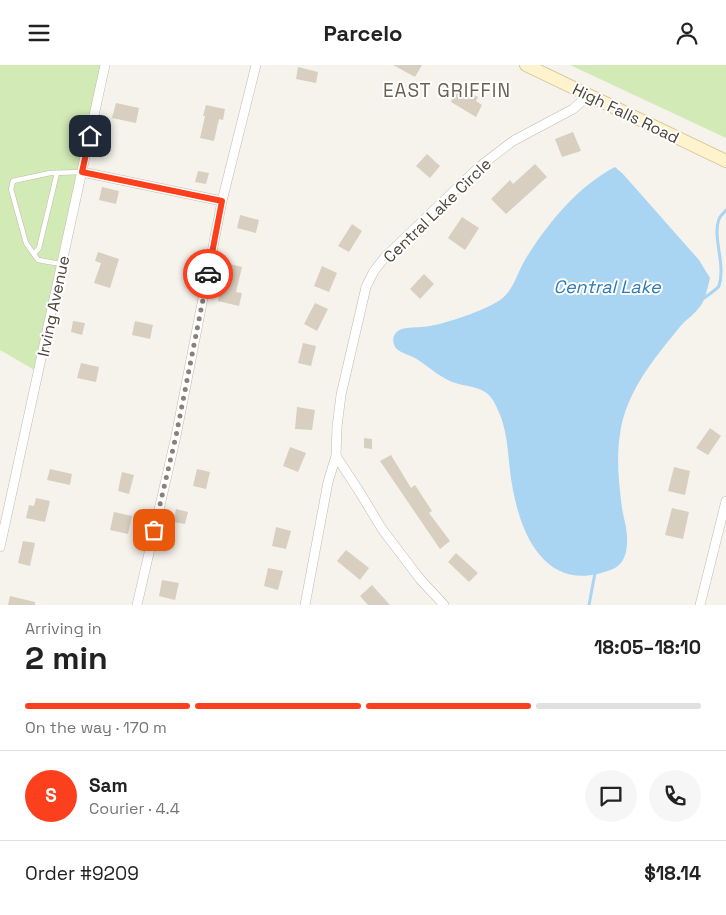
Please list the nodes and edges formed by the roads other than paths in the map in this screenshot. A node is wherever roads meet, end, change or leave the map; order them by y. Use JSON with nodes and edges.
{"nodes":[{"id":1,"x":105,"y":65,"type":"edge"},
{"id":2,"x":256,"y":65,"type":"edge"},
{"id":3,"x":526,"y":65,"type":"edge"},
{"id":4,"x":589,"y":95,"type":"junction"},
{"id":5,"x":726,"y":161,"type":"edge"},
{"id":6,"x":82,"y":172,"type":"junction"},
{"id":7,"x":57,"y":173,"type":"junction"},
{"id":8,"x":222,"y":201,"type":"junction"},
{"id":9,"x":34,"y":254,"type":"junction"},
{"id":10,"x":62,"y":264,"type":"junction"},
{"id":11,"x":336,"y":456,"type":"junction"},
{"id":12,"x":726,"y":501,"type":"edge"},
{"id":13,"x":0,"y":547,"type":"edge"},
{"id":14,"x":137,"y":605,"type":"edge"},
{"id":15,"x":305,"y":605,"type":"edge"},
{"id":16,"x":444,"y":605,"type":"edge"},
{"id":17,"x":700,"y":605,"type":"edge"}],
"edges":[{"from":1,"to":6,"type":"street","name":"Irving Avenue"},
{"from":2,"to":8,"type":"street"},
{"from":3,"to":4,"type":"street","name":"High Falls Road"},
{"from":4,"to":5,"type":"street","name":"High Falls Road"},
{"from":4,"to":11,"type":"street","name":"Central Lake Circle"},
{"from":6,"to":7,"type":"lane"},
{"from":6,"to":8,"type":"street"},
{"from":6,"to":10,"type":"street","name":"Irving Avenue"},
{"from":7,"to":9,"type":"lane"},
{"from":7,"to":9,"type":"lane"},
{"from":8,"to":14,"type":"street"},
{"from":9,"to":10,"type":"lane"},
{"from":10,"to":13,"type":"street","name":"Irving Avenue"},
{"from":11,"to":15,"type":"street","name":"Central Lake Circle"},
{"from":11,"to":16,"type":"street"},
{"from":12,"to":17,"type":"street"}]}
